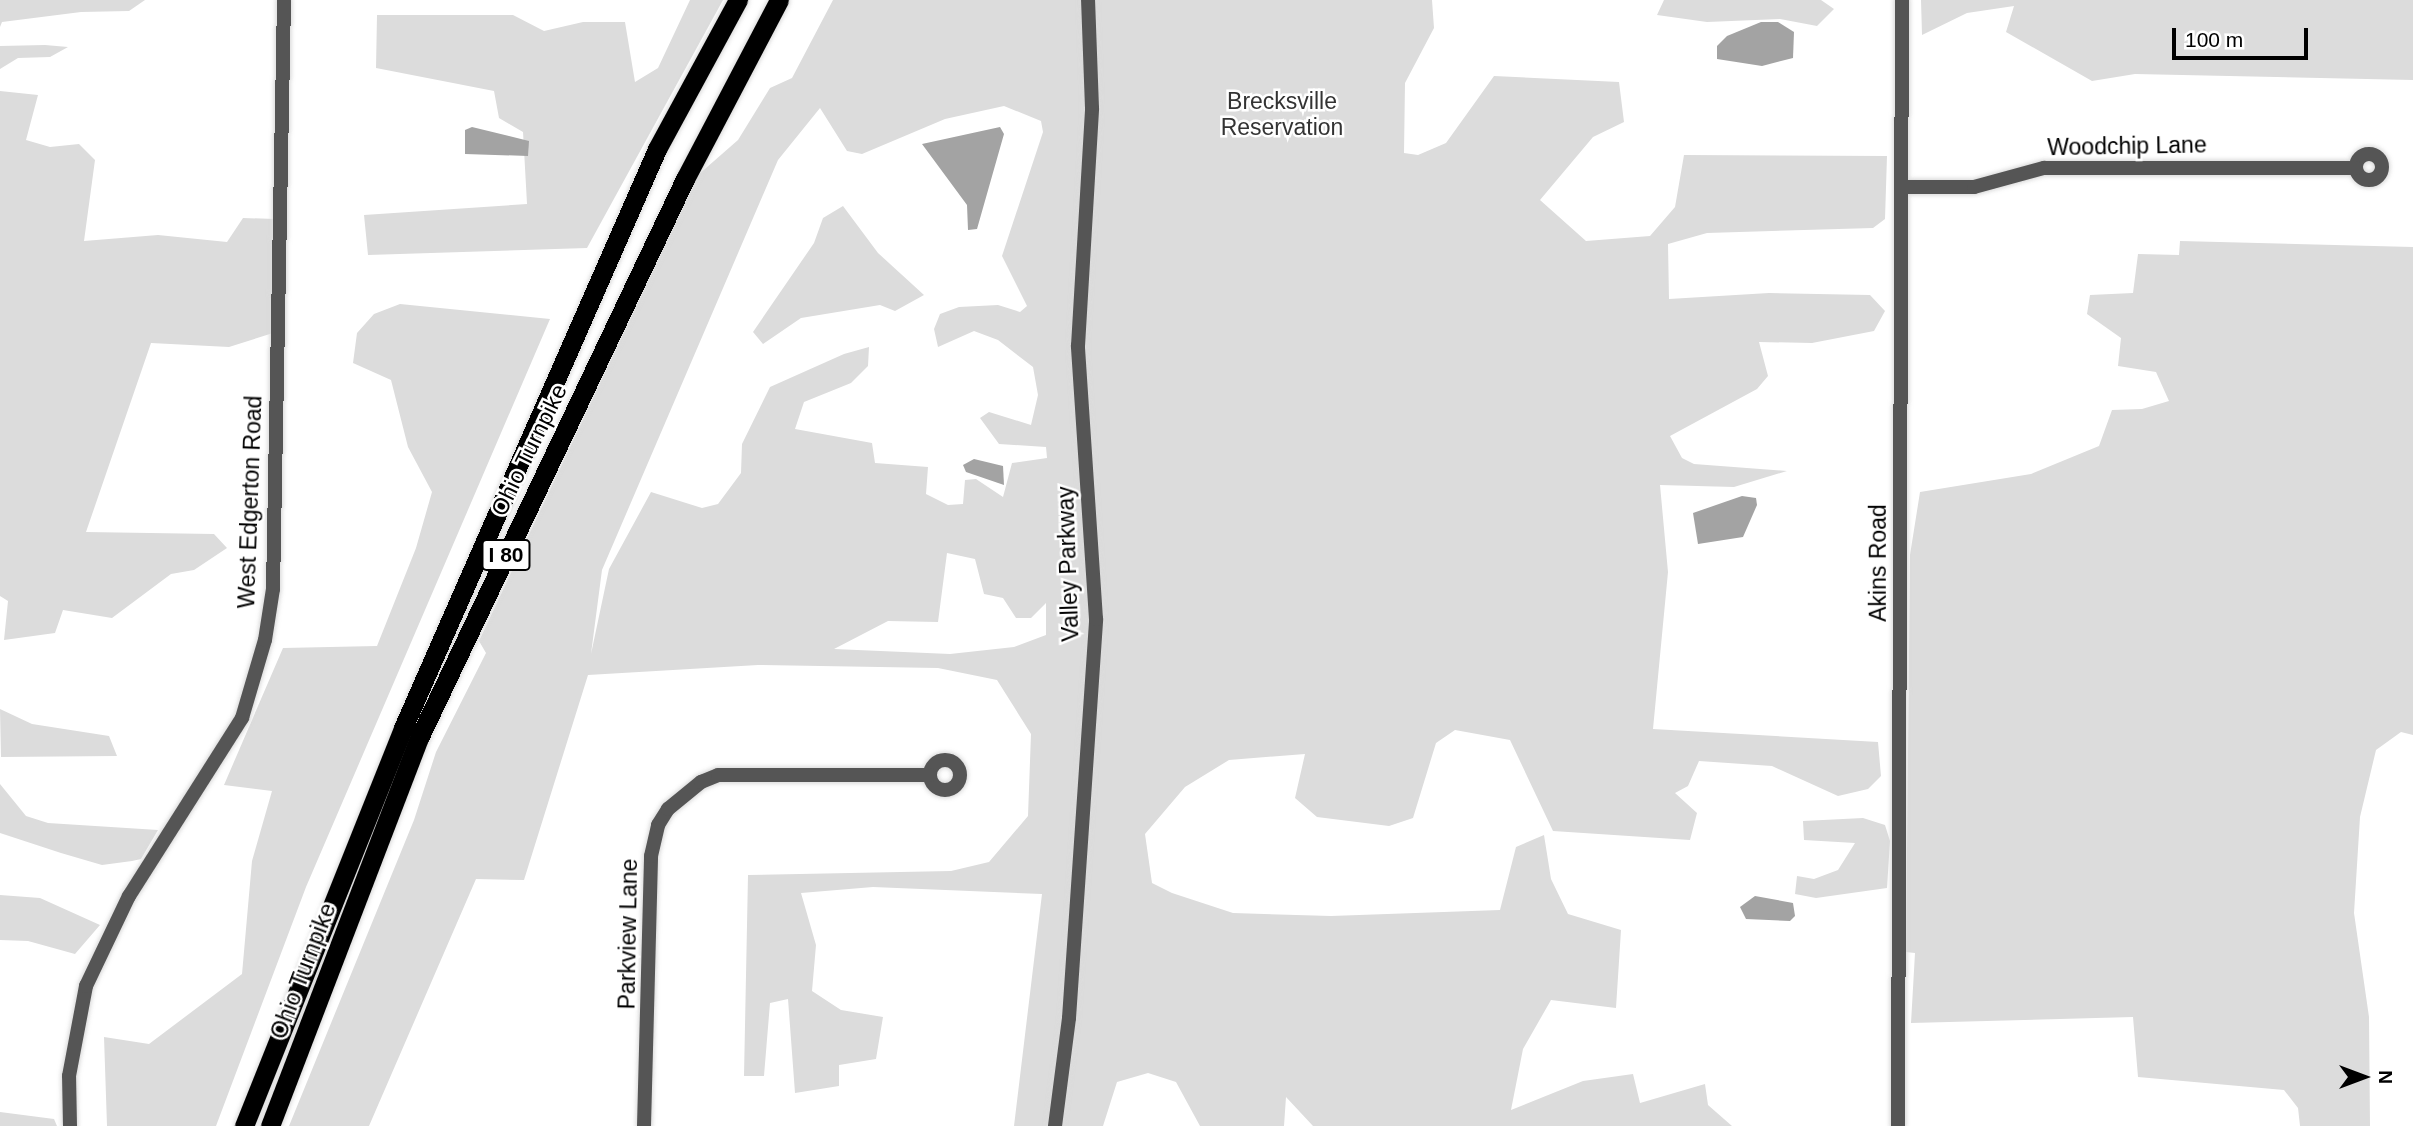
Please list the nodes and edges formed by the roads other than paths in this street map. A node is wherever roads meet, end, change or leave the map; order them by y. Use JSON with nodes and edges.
{"nodes":[{"id":1,"x":284,"y":0,"type":"edge"},
{"id":2,"x":738,"y":0,"type":"edge"},
{"id":3,"x":779,"y":0,"type":"edge"},
{"id":4,"x":1088,"y":0,"type":"edge"},
{"id":5,"x":1902,"y":0,"type":"edge"},
{"id":6,"x":2356,"y":167,"type":"dead end"},
{"id":7,"x":1901,"y":187,"type":"junction"},
{"id":8,"x":930,"y":775,"type":"dead end"},
{"id":9,"x":70,"y":1126,"type":"edge"},
{"id":10,"x":244,"y":1126,"type":"edge"},
{"id":11,"x":270,"y":1126,"type":"edge"},
{"id":12,"x":644,"y":1126,"type":"edge"},
{"id":13,"x":1055,"y":1126,"type":"edge"},
{"id":14,"x":1898,"y":1126,"type":"edge"}],
"edges":[{"from":1,"to":9,"type":"street","name":"West Edgerton Road"},
{"from":2,"to":10,"type":"highway","name":"Ohio Turnpike","number":"I 80"},
{"from":3,"to":11,"type":"highway","name":"Ohio Turnpike","number":"I 80"},
{"from":4,"to":13,"type":"street","name":"Valley Parkway"},
{"from":5,"to":7,"type":"street","name":"Akins Road"},
{"from":6,"to":7,"type":"street","name":"Woodchip Lane"},
{"from":7,"to":14,"type":"street","name":"Akins Road"},
{"from":8,"to":12,"type":"street","name":"Parkview Lane"}]}
